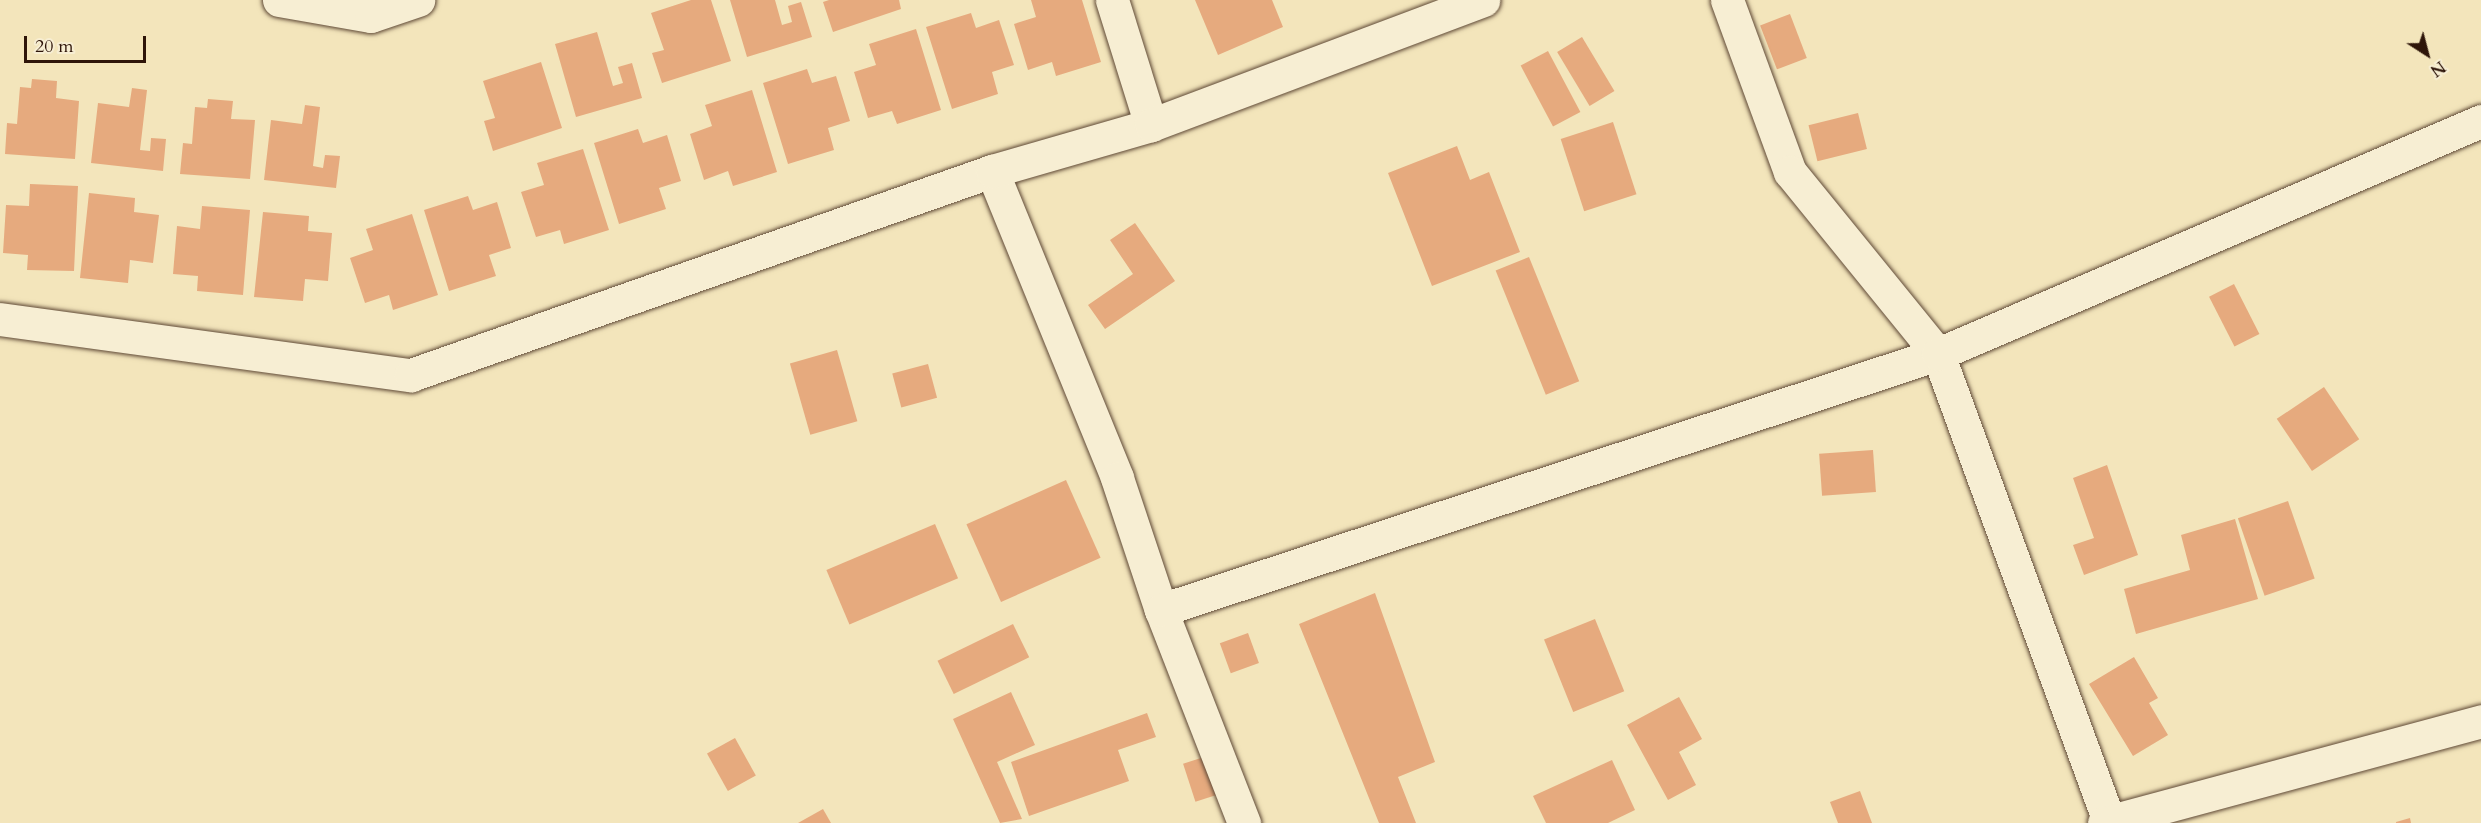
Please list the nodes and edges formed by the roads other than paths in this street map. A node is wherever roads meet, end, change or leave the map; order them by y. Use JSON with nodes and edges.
{"nodes":[{"id":1,"x":279,"y":0,"type":"edge"},
{"id":2,"x":418,"y":0,"type":"edge"},
{"id":3,"x":1112,"y":0,"type":"edge"},
{"id":4,"x":1483,"y":0,"type":"edge"},
{"id":5,"x":1727,"y":0,"type":"edge"},
{"id":6,"x":1446,"y":6,"type":"edge"},
{"id":7,"x":2481,"y":121,"type":"edge"},
{"id":8,"x":1151,"y":125,"type":"junction"},
{"id":9,"x":992,"y":171,"type":"junction"},
{"id":10,"x":0,"y":320,"type":"edge"},
{"id":11,"x":1938,"y":354,"type":"junction"},
{"id":12,"x":1161,"y":610,"type":"junction"},
{"id":13,"x":2481,"y":721,"type":"edge"},
{"id":14,"x":2108,"y":822,"type":"edge"},
{"id":15,"x":1244,"y":823,"type":"edge"}],
"edges":[{"from":1,"to":2,"type":"street"},
{"from":3,"to":8,"type":"street"},
{"from":4,"to":6,"type":"street"},
{"from":5,"to":11,"type":"street"},
{"from":6,"to":8,"type":"street"},
{"from":7,"to":11,"type":"street"},
{"from":8,"to":9,"type":"street"},
{"from":9,"to":10,"type":"street"},
{"from":9,"to":12,"type":"street"},
{"from":11,"to":12,"type":"street"},
{"from":11,"to":14,"type":"street"},
{"from":12,"to":15,"type":"street"},
{"from":13,"to":14,"type":"street"}]}
